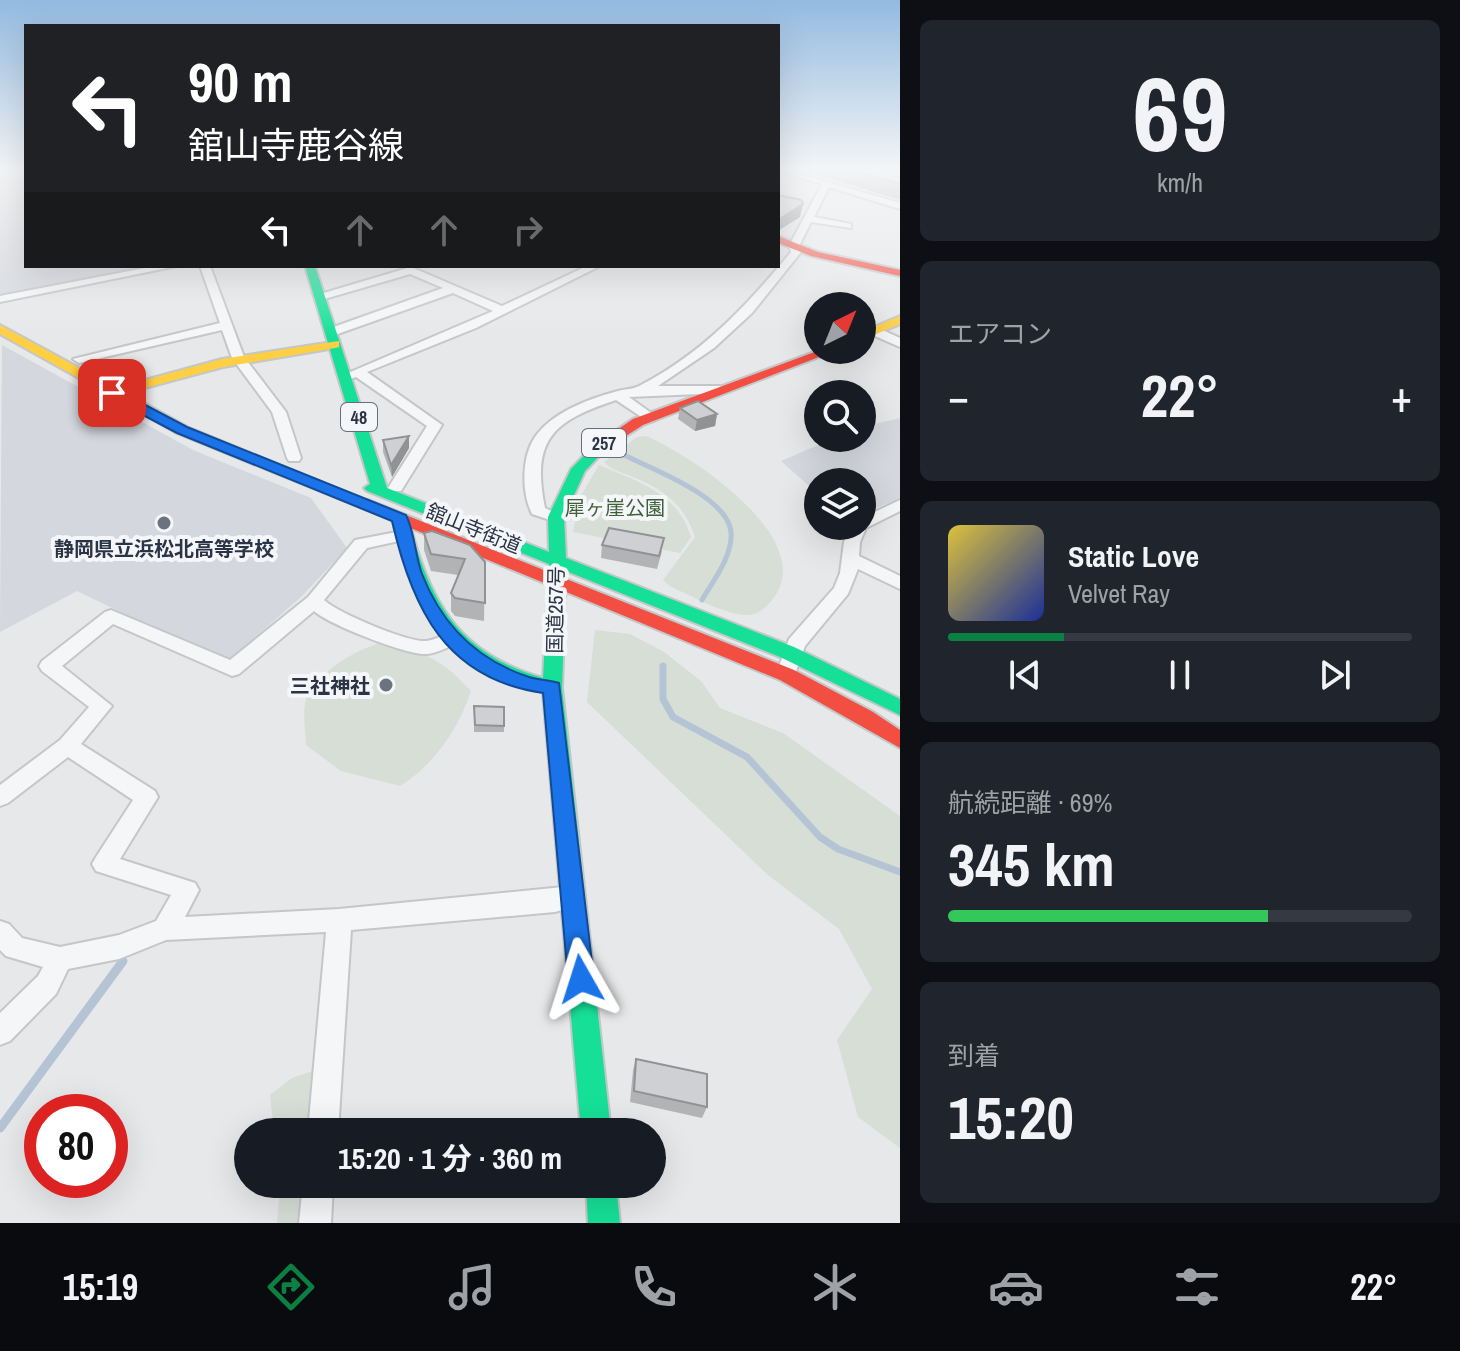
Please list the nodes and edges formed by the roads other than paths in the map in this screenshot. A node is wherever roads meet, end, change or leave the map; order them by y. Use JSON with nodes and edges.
{"nodes":[{"id":1,"x":802,"y":225,"type":"edge"},
{"id":2,"x":843,"y":225,"type":"edge"},
{"id":3,"x":848,"y":226,"type":"dead end"},
{"id":4,"x":786,"y":242,"type":"edge"},
{"id":5,"x":162,"y":268,"type":"edge"},
{"id":6,"x":206,"y":268,"type":"edge"},
{"id":7,"x":311,"y":268,"type":"edge"},
{"id":8,"x":591,"y":268,"type":"edge"},
{"id":9,"x":900,"y":273,"type":"edge"},
{"id":10,"x":452,"y":289,"type":"junction"},
{"id":11,"x":321,"y":297,"type":"junction"},
{"id":12,"x":0,"y":299,"type":"edge"},
{"id":13,"x":501,"y":310,"type":"junction"},
{"id":14,"x":0,"y":317,"type":"edge"},
{"id":15,"x":900,"y":320,"type":"edge"},
{"id":16,"x":227,"y":325,"type":"junction"},
{"id":17,"x":0,"y":329,"type":"edge"},
{"id":18,"x":876,"y":330,"type":"edge"},
{"id":19,"x":876,"y":336,"type":"edge"},
{"id":20,"x":333,"y":338,"type":"junction"},
{"id":21,"x":900,"y":343,"type":"edge"},
{"id":22,"x":238,"y":358,"type":"junction"},
{"id":23,"x":79,"y":359,"type":"junction"},
{"id":24,"x":804,"y":360,"type":"edge"},
{"id":25,"x":353,"y":374,"type":"junction"},
{"id":26,"x":132,"y":386,"type":"junction"},
{"id":27,"x":726,"y":389,"type":"junction"},
{"id":28,"x":643,"y":390,"type":"junction"},
{"id":29,"x":112,"y":393,"type":"junction"},
{"id":30,"x":618,"y":395,"type":"junction"},
{"id":31,"x":649,"y":418,"type":"junction"},
{"id":32,"x":294,"y":458,"type":"junction"},
{"id":33,"x":388,"y":489,"type":"junction"},
{"id":34,"x":900,"y":505,"type":"edge"},
{"id":35,"x":556,"y":517,"type":"junction"},
{"id":36,"x":876,"y":517,"type":"edge"},
{"id":37,"x":401,"y":527,"type":"junction"},
{"id":38,"x":853,"y":540,"type":"edge"},
{"id":39,"x":850,"y":558,"type":"junction"},
{"id":40,"x":555,"y":561,"type":"junction"},
{"id":41,"x":558,"y":582,"type":"junction"},
{"id":42,"x":900,"y":583,"type":"edge"},
{"id":43,"x":314,"y":601,"type":"junction"},
{"id":44,"x":450,"y":639,"type":"junction"},
{"id":45,"x":792,"y":655,"type":"junction"},
{"id":46,"x":787,"y":675,"type":"junction"},
{"id":47,"x":552,"y":688,"type":"junction"},
{"id":48,"x":900,"y":708,"type":"edge"},
{"id":49,"x":900,"y":740,"type":"edge"},
{"id":50,"x":67,"y":746,"type":"junction"},
{"id":51,"x":0,"y":797,"type":"edge"},
{"id":52,"x":573,"y":897,"type":"junction"},
{"id":53,"x":339,"y":920,"type":"junction"},
{"id":54,"x":165,"y":929,"type":"junction"},
{"id":55,"x":0,"y":932,"type":"edge"},
{"id":56,"x":60,"y":959,"type":"junction"},
{"id":57,"x":0,"y":1032,"type":"edge"},
{"id":58,"x":324,"y":1118,"type":"edge"},
{"id":59,"x":595,"y":1118,"type":"edge"},
{"id":60,"x":317,"y":1198,"type":"edge"},
{"id":61,"x":602,"y":1198,"type":"edge"},
{"id":62,"x":315,"y":1223,"type":"edge"},
{"id":63,"x":604,"y":1223,"type":"edge"}],
"edges":[{"from":1,"to":4,"type":"street"},
{"from":2,"to":3,"type":"street"},
{"from":4,"to":9,"type":"main road"},
{"from":4,"to":28,"type":"street"},
{"from":5,"to":12,"type":"street"},
{"from":6,"to":16,"type":"street"},
{"from":7,"to":11,"type":"main road","number":"48"},
{"from":8,"to":13,"type":"street"},
{"from":10,"to":11,"type":"street"},
{"from":10,"to":13,"type":"street"},
{"from":10,"to":20,"type":"street"},
{"from":11,"to":20,"type":"main road","number":"48"},
{"from":13,"to":25,"type":"street"},
{"from":14,"to":23,"type":"main road","name":"舘山寺街道"},
{"from":15,"to":18,"type":"main road"},
{"from":16,"to":22,"type":"street"},
{"from":16,"to":23,"type":"street"},
{"from":17,"to":29,"type":"main road","name":"舘山寺街道"},
{"from":19,"to":21,"type":"street"},
{"from":20,"to":22,"type":"main road"},
{"from":20,"to":25,"type":"main road","number":"48"},
{"from":22,"to":26,"type":"main road"},
{"from":22,"to":32,"type":"street"},
{"from":23,"to":26,"type":"main road","name":"舘山寺街道"},
{"from":24,"to":27,"type":"main road","name":"国道257号","number":"257"},
{"from":25,"to":33,"type":"main road","number":"48"},
{"from":25,"to":33,"type":"street"},
{"from":26,"to":29,"type":"main road"},
{"from":26,"to":32,"type":"main road","name":"舘山寺街道"},
{"from":27,"to":28,"type":"street"},
{"from":27,"to":31,"type":"main road","name":"国道257号","number":"257"},
{"from":28,"to":30,"type":"street"},
{"from":29,"to":37,"type":"main road","name":"舘山寺街道"},
{"from":30,"to":31,"type":"street"},
{"from":30,"to":35,"type":"street"},
{"from":31,"to":35,"type":"main road","name":"国道257号","number":"257"},
{"from":32,"to":33,"type":"main road","name":"舘山寺街道"},
{"from":33,"to":40,"type":"main road","name":"舘山寺街道"},
{"from":34,"to":36,"type":"street"},
{"from":35,"to":40,"type":"main road","name":"国道257号","number":"257"},
{"from":37,"to":41,"type":"main road","name":"舘山寺街道"},
{"from":37,"to":43,"type":"street"},
{"from":37,"to":44,"type":"main road"},
{"from":38,"to":39,"type":"street"},
{"from":39,"to":42,"type":"street"},
{"from":39,"to":45,"type":"street"},
{"from":40,"to":41,"type":"main road","name":"国道257号","number":"257"},
{"from":40,"to":45,"type":"main road","name":"舘山寺街道"},
{"from":41,"to":46,"type":"main road","name":"舘山寺街道"},
{"from":41,"to":47,"type":"main road","name":"国道257号","number":"257"},
{"from":43,"to":44,"type":"street"},
{"from":43,"to":50,"type":"street"},
{"from":44,"to":47,"type":"main road"},
{"from":45,"to":46,"type":"street"},
{"from":45,"to":48,"type":"main road","name":"舘山寺街道"},
{"from":46,"to":49,"type":"main road","name":"舘山寺街道"},
{"from":47,"to":52,"type":"main road","name":"国道257号","number":"257"},
{"from":50,"to":51,"type":"street"},
{"from":50,"to":54,"type":"street"},
{"from":52,"to":53,"type":"street"},
{"from":52,"to":59,"type":"main road","name":"国道257号","number":"257"},
{"from":53,"to":54,"type":"street"},
{"from":53,"to":58,"type":"street"},
{"from":54,"to":56,"type":"street"},
{"from":55,"to":56,"type":"street"},
{"from":56,"to":57,"type":"street"},
{"from":60,"to":62,"type":"street"},
{"from":61,"to":63,"type":"main road"}]}
